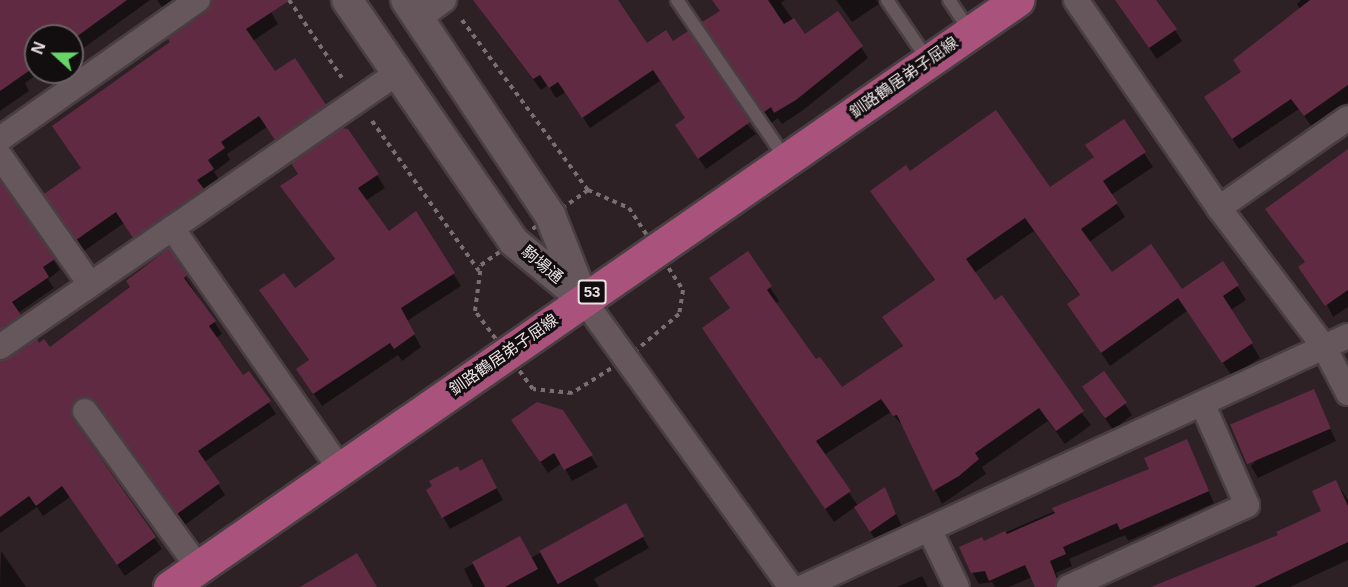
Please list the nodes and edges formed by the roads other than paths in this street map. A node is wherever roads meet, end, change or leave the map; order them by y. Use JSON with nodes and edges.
{"nodes":[{"id":1,"x":198,"y":0,"type":"edge"},
{"id":2,"x":347,"y":0,"type":"edge"},
{"id":3,"x":677,"y":0,"type":"edge"},
{"id":4,"x":887,"y":0,"type":"edge"},
{"id":5,"x":949,"y":0,"type":"edge"},
{"id":6,"x":1017,"y":0,"type":"edge"},
{"id":7,"x":1076,"y":0,"type":"edge"},
{"id":8,"x":449,"y":5,"type":"edge"},
{"id":9,"x":412,"y":9,"type":"edge"},
{"id":10,"x":970,"y":32,"type":"junction"},
{"id":11,"x":929,"y":61,"type":"junction"},
{"id":12,"x":397,"y":74,"type":"junction"},
{"id":13,"x":1348,"y":118,"type":"edge"},
{"id":14,"x":0,"y":139,"type":"edge"},
{"id":15,"x":0,"y":156,"type":"edge"},
{"id":16,"x":786,"y":159,"type":"junction"},
{"id":17,"x":1219,"y":208,"type":"junction"},
{"id":18,"x":172,"y":228,"type":"junction"},
{"id":19,"x":90,"y":284,"type":"junction"},
{"id":20,"x":583,"y":299,"type":"junction"},
{"id":21,"x":1348,"y":336,"type":"edge"},
{"id":22,"x":0,"y":346,"type":"edge"},
{"id":23,"x":1324,"y":347,"type":"junction"},
{"id":24,"x":1348,"y":393,"type":"edge"},
{"id":25,"x":1202,"y":403,"type":"junction"},
{"id":26,"x":85,"y":411,"type":"dead end"},
{"id":27,"x":340,"y":469,"type":"junction"},
{"id":28,"x":929,"y":529,"type":"junction"},
{"id":29,"x":198,"y":567,"type":"junction"},
{"id":30,"x":170,"y":587,"type":"edge"},
{"id":31,"x":791,"y":587,"type":"edge"},
{"id":32,"x":802,"y":587,"type":"edge"},
{"id":33,"x":957,"y":587,"type":"edge"},
{"id":34,"x":1069,"y":587,"type":"edge"}],
"edges":[{"from":1,"to":14,"type":"street"},
{"from":2,"to":12,"type":"street","name":"駒場通"},
{"from":3,"to":16,"type":"lane"},
{"from":4,"to":11,"type":"lane"},
{"from":5,"to":10,"type":"lane"},
{"from":6,"to":10,"type":"main road","name":"釧路鶴居弟子屈線","number":"53"},
{"from":7,"to":17,"type":"street"},
{"from":8,"to":9,"type":"street"},
{"from":9,"to":20,"type":"street","name":"駒場通"},
{"from":10,"to":11,"type":"main road","name":"釧路鶴居弟子屈線","number":"53"},
{"from":11,"to":16,"type":"main road","name":"釧路鶴居弟子屈線","number":"53"},
{"from":12,"to":18,"type":"street"},
{"from":12,"to":20,"type":"street","name":"駒場通"},
{"from":13,"to":17,"type":"street"},
{"from":15,"to":19,"type":"street"},
{"from":16,"to":20,"type":"main road","name":"釧路鶴居弟子屈線","number":"53"},
{"from":17,"to":23,"type":"street"},
{"from":18,"to":19,"type":"street"},
{"from":18,"to":27,"type":"street"},
{"from":19,"to":22,"type":"street"},
{"from":20,"to":27,"type":"main road","name":"釧路鶴居弟子屈線","number":"53"},
{"from":20,"to":31,"type":"street"},
{"from":21,"to":23,"type":"street"},
{"from":23,"to":24,"type":"street"},
{"from":23,"to":25,"type":"street"},
{"from":25,"to":28,"type":"street"},
{"from":25,"to":34,"type":"street"},
{"from":26,"to":29,"type":"street"},
{"from":27,"to":29,"type":"main road","name":"釧路鶴居弟子屈線","number":"53"},
{"from":28,"to":32,"type":"street"},
{"from":28,"to":33,"type":"street"},
{"from":29,"to":30,"type":"main road","name":"釧路鶴居弟子屈線","number":"53"}]}
